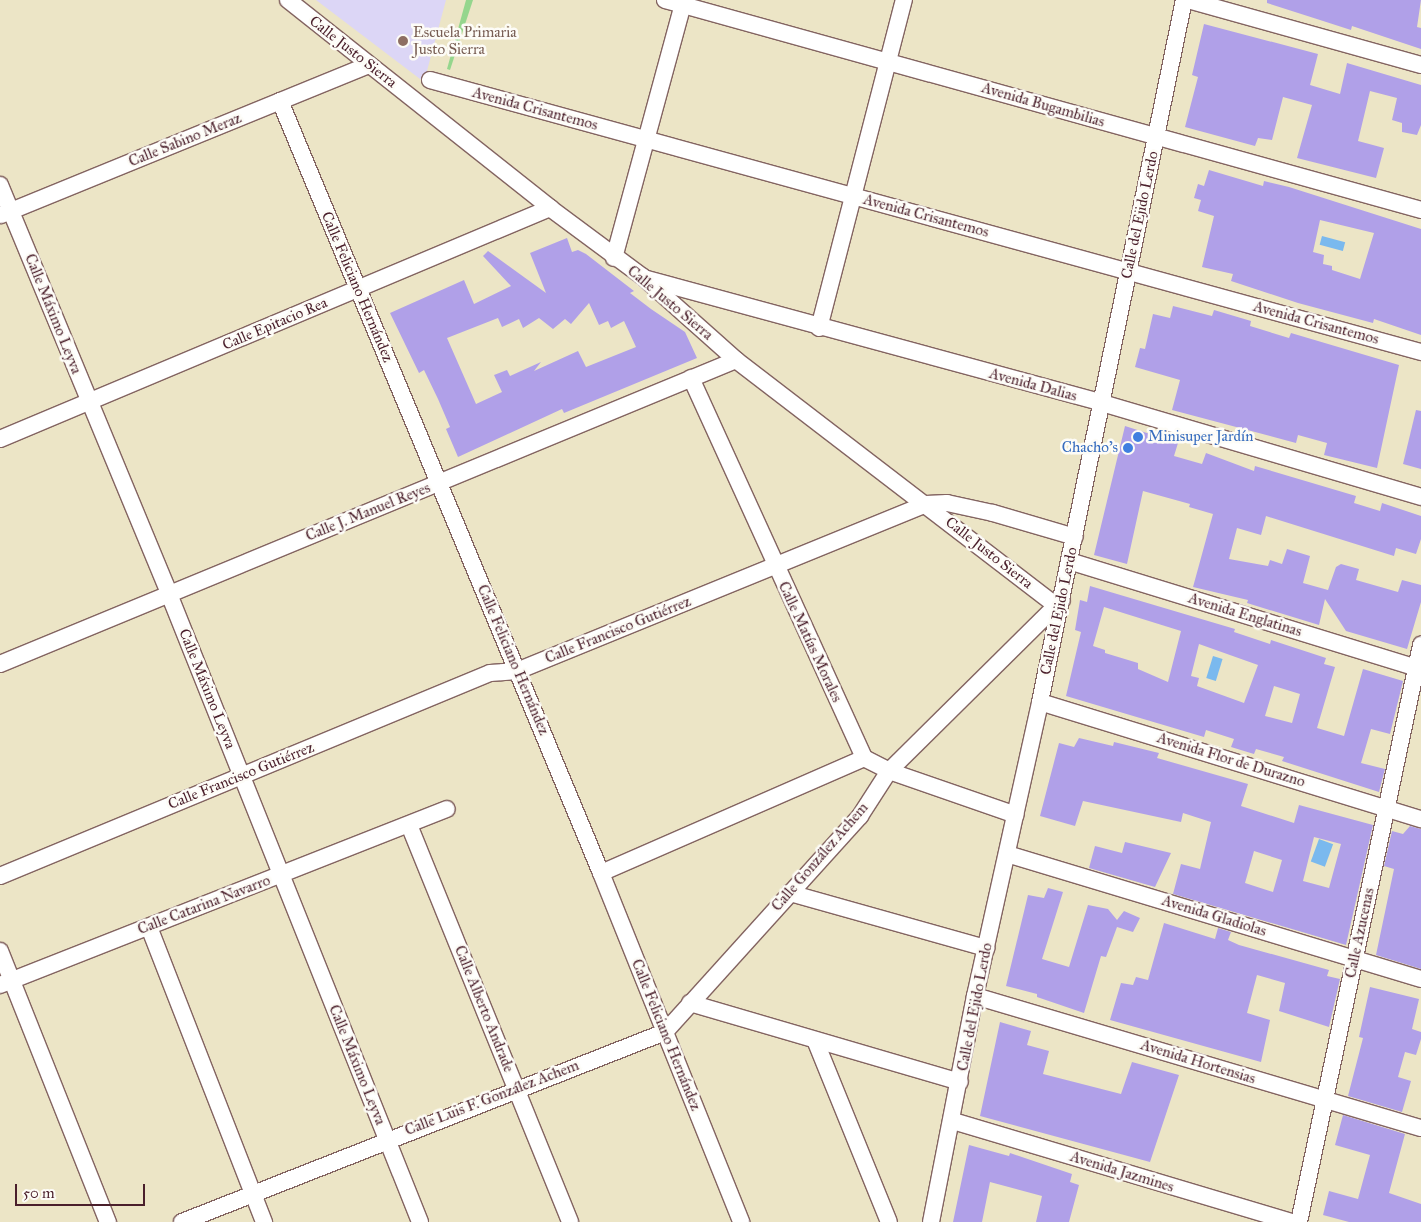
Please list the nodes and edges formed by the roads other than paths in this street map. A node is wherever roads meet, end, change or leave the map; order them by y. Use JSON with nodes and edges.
{"nodes":[{"id":1,"x":288,"y":0,"type":"edge"},
{"id":2,"x":665,"y":0,"type":"edge"},
{"id":3,"x":904,"y":0,"type":"edge"},
{"id":4,"x":1184,"y":0,"type":"edge"},
{"id":5,"x":1188,"y":0,"type":"edge"},
{"id":6,"x":683,"y":2,"type":"edge"},
{"id":7,"x":888,"y":62,"type":"junction"},
{"id":8,"x":369,"y":65,"type":"junction"},
{"id":9,"x":1421,"y":65,"type":"edge"},
{"id":10,"x":430,"y":80,"type":"dead end"},
{"id":11,"x":280,"y":101,"type":"junction"},
{"id":12,"x":1156,"y":137,"type":"junction"},
{"id":13,"x":645,"y":139,"type":"junction"},
{"id":14,"x":0,"y":185,"type":"edge"},
{"id":15,"x":853,"y":196,"type":"junction"},
{"id":16,"x":550,"y":208,"type":"junction"},
{"id":17,"x":1421,"y":210,"type":"edge"},
{"id":18,"x":5,"y":213,"type":"edge"},
{"id":19,"x":614,"y":258,"type":"junction"},
{"id":20,"x":1129,"y":271,"type":"junction"},
{"id":21,"x":643,"y":277,"type":"junction"},
{"id":22,"x":358,"y":289,"type":"junction"},
{"id":23,"x":820,"y":328,"type":"junction"},
{"id":24,"x":1421,"y":352,"type":"edge"},
{"id":25,"x":736,"y":360,"type":"junction"},
{"id":26,"x":691,"y":378,"type":"junction"},
{"id":27,"x":89,"y":402,"type":"junction"},
{"id":28,"x":1102,"y":403,"type":"junction"},
{"id":29,"x":0,"y":439,"type":"edge"},
{"id":30,"x":438,"y":483,"type":"junction"},
{"id":31,"x":1421,"y":497,"type":"edge"},
{"id":32,"x":926,"y":504,"type":"junction"},
{"id":33,"x":1074,"y":537,"type":"junction"},
{"id":34,"x":1069,"y":561,"type":"junction"},
{"id":35,"x":775,"y":566,"type":"junction"},
{"id":36,"x":169,"y":594,"type":"junction"},
{"id":37,"x":1058,"y":602,"type":"junction"},
{"id":38,"x":1421,"y":645,"type":"edge"},
{"id":39,"x":0,"y":664,"type":"edge"},
{"id":40,"x":1419,"y":668,"type":"edge"},
{"id":41,"x":517,"y":670,"type":"junction"},
{"id":42,"x":1040,"y":702,"type":"junction"},
{"id":43,"x":864,"y":758,"type":"junction"},
{"id":44,"x":889,"y":770,"type":"junction"},
{"id":45,"x":242,"y":776,"type":"junction"},
{"id":46,"x":1387,"y":808,"type":"junction"},
{"id":47,"x":447,"y":810,"type":"dead end"},
{"id":48,"x":1016,"y":815,"type":"junction"},
{"id":49,"x":1421,"y":819,"type":"edge"},
{"id":50,"x":409,"y":825,"type":"junction"},
{"id":51,"x":1007,"y":854,"type":"junction"},
{"id":52,"x":601,"y":873,"type":"junction"},
{"id":53,"x":281,"y":875,"type":"junction"},
{"id":54,"x":0,"y":876,"type":"edge"},
{"id":55,"x":790,"y":893,"type":"junction"},
{"id":56,"x":149,"y":927,"type":"junction"},
{"id":57,"x":986,"y":948,"type":"junction"},
{"id":58,"x":0,"y":951,"type":"edge"},
{"id":59,"x":1355,"y":959,"type":"junction"},
{"id":60,"x":1421,"y":979,"type":"edge"},
{"id":61,"x":6,"y":983,"type":"edge"},
{"id":62,"x":975,"y":996,"type":"junction"},
{"id":63,"x":690,"y":1003,"type":"junction"},
{"id":64,"x":664,"y":1032,"type":"junction"},
{"id":65,"x":815,"y":1040,"type":"junction"},
{"id":66,"x":960,"y":1082,"type":"junction"},
{"id":67,"x":516,"y":1088,"type":"junction"},
{"id":68,"x":1325,"y":1099,"type":"junction"},
{"id":69,"x":953,"y":1121,"type":"junction"},
{"id":70,"x":1421,"y":1128,"type":"edge"},
{"id":71,"x":387,"y":1139,"type":"junction"},
{"id":72,"x":253,"y":1193,"type":"junction"},
{"id":73,"x":108,"y":1222,"type":"edge"},
{"id":74,"x":182,"y":1222,"type":"edge"},
{"id":75,"x":264,"y":1222,"type":"edge"},
{"id":76,"x":420,"y":1222,"type":"edge"},
{"id":77,"x":570,"y":1222,"type":"edge"},
{"id":78,"x":741,"y":1222,"type":"edge"},
{"id":79,"x":888,"y":1222,"type":"edge"},
{"id":80,"x":931,"y":1222,"type":"edge"},
{"id":81,"x":1291,"y":1222,"type":"edge"},
{"id":82,"x":1299,"y":1222,"type":"edge"}],
"edges":[{"from":1,"to":8,"type":"street","name":"Calle Justo Sierra"},
{"from":2,"to":6,"type":"street","name":"Avenida Bugambilias"},
{"from":3,"to":7,"type":"street"},
{"from":4,"to":12,"type":"street","name":"Calle del Ejido Lerdo"},
{"from":5,"to":9,"type":"street"},
{"from":6,"to":7,"type":"street","name":"Avenida Bugambilias"},
{"from":6,"to":13,"type":"street"},
{"from":7,"to":12,"type":"street","name":"Avenida Bugambilias"},
{"from":7,"to":15,"type":"street"},
{"from":8,"to":11,"type":"street","name":"Calle Sabino Meraz"},
{"from":8,"to":16,"type":"street","name":"Calle Justo Sierra"},
{"from":10,"to":13,"type":"street","name":"Avenida Crisantemos"},
{"from":11,"to":18,"type":"street","name":"Calle Sabino Meraz"},
{"from":11,"to":22,"type":"street","name":"Calle Feliciano Hernández"},
{"from":12,"to":17,"type":"street","name":"Avenida Bugambilias"},
{"from":12,"to":20,"type":"street","name":"Calle del Ejido Lerdo"},
{"from":13,"to":15,"type":"street","name":"Avenida Crisantemos"},
{"from":13,"to":19,"type":"street"},
{"from":14,"to":18,"type":"street","name":"Calle Máximo Leyva"},
{"from":15,"to":20,"type":"street","name":"Avenida Crisantemos"},
{"from":15,"to":23,"type":"street"},
{"from":16,"to":19,"type":"street","name":"Calle Justo Sierra"},
{"from":16,"to":22,"type":"street","name":"Calle Epitacio Rea"},
{"from":18,"to":27,"type":"street","name":"Calle Máximo Leyva"},
{"from":19,"to":21,"type":"street","name":"Calle Justo Sierra"},
{"from":20,"to":24,"type":"street","name":"Avenida Crisantemos"},
{"from":20,"to":28,"type":"street","name":"Calle del Ejido Lerdo"},
{"from":21,"to":23,"type":"street","name":"Avenida Dalias"},
{"from":21,"to":25,"type":"street","name":"Calle Justo Sierra"},
{"from":22,"to":27,"type":"street","name":"Calle Epitacio Rea"},
{"from":22,"to":30,"type":"street","name":"Calle Feliciano Hernández"},
{"from":23,"to":28,"type":"street","name":"Avenida Dalias"},
{"from":25,"to":26,"type":"street","name":"Calle J. Manuel Reyes"},
{"from":25,"to":32,"type":"street","name":"Calle Justo Sierra"},
{"from":26,"to":30,"type":"street","name":"Calle J. Manuel Reyes"},
{"from":26,"to":35,"type":"street","name":"Calle Matías Morales"},
{"from":27,"to":29,"type":"street","name":"Calle Epitacio Rea"},
{"from":27,"to":36,"type":"street","name":"Calle Máximo Leyva"},
{"from":28,"to":31,"type":"street","name":"Avenida Dalias"},
{"from":28,"to":33,"type":"street","name":"Calle del Ejido Lerdo"},
{"from":30,"to":36,"type":"street","name":"Calle J. Manuel Reyes"},
{"from":30,"to":41,"type":"street","name":"Calle Feliciano Hernández"},
{"from":32,"to":33,"type":"street","name":"Calle Francisco Gutiérrez"},
{"from":32,"to":35,"type":"street","name":"Calle Francisco Gutiérrez"},
{"from":32,"to":37,"type":"street","name":"Calle Justo Sierra"},
{"from":33,"to":34,"type":"street","name":"Calle del Ejido Lerdo"},
{"from":34,"to":37,"type":"street","name":"Calle del Ejido Lerdo"},
{"from":34,"to":40,"type":"street","name":"Avenida Englatinas"},
{"from":35,"to":41,"type":"street","name":"Calle Francisco Gutiérrez"},
{"from":35,"to":43,"type":"street","name":"Calle Matías Morales"},
{"from":36,"to":39,"type":"street","name":"Calle J. Manuel Reyes"},
{"from":36,"to":45,"type":"street","name":"Calle Máximo Leyva"},
{"from":37,"to":42,"type":"street","name":"Calle del Ejido Lerdo"},
{"from":37,"to":44,"type":"street","name":"Calle González Achem"},
{"from":38,"to":40,"type":"street","name":"Calle Azucenas"},
{"from":40,"to":46,"type":"street","name":"Calle Azucenas"},
{"from":41,"to":45,"type":"street","name":"Calle Francisco Gutiérrez"},
{"from":41,"to":52,"type":"street","name":"Calle Feliciano Hernández"},
{"from":42,"to":46,"type":"street","name":"Avenida Flor de Durazno"},
{"from":42,"to":48,"type":"street","name":"Calle del Ejido Lerdo"},
{"from":43,"to":44,"type":"street"},
{"from":43,"to":52,"type":"street"},
{"from":44,"to":48,"type":"street"},
{"from":44,"to":55,"type":"street","name":"Calle González Achem"},
{"from":45,"to":53,"type":"street","name":"Calle Máximo Leyva"},
{"from":45,"to":54,"type":"street","name":"Calle Francisco Gutiérrez"},
{"from":46,"to":49,"type":"street","name":"Avenida Flor de Durazno"},
{"from":46,"to":59,"type":"street","name":"Calle Azucenas"},
{"from":47,"to":50,"type":"street","name":"Calle Catarina Navarro"},
{"from":48,"to":51,"type":"street","name":"Calle del Ejido Lerdo"},
{"from":50,"to":53,"type":"street","name":"Calle Catarina Navarro"},
{"from":50,"to":67,"type":"street","name":"Calle Alberto Andrade"},
{"from":51,"to":57,"type":"street","name":"Calle del Ejido Lerdo"},
{"from":51,"to":59,"type":"street","name":"Avenida Gladiolas"},
{"from":52,"to":64,"type":"street","name":"Calle Feliciano Hernández"},
{"from":53,"to":56,"type":"street","name":"Calle Catarina Navarro"},
{"from":53,"to":71,"type":"street","name":"Calle Máximo Leyva"},
{"from":55,"to":57,"type":"street"},
{"from":55,"to":63,"type":"street","name":"Calle González Achem"},
{"from":56,"to":61,"type":"street","name":"Calle Catarina Navarro"},
{"from":56,"to":72,"type":"street"},
{"from":57,"to":62,"type":"street","name":"Calle del Ejido Lerdo"},
{"from":58,"to":61,"type":"street"},
{"from":59,"to":60,"type":"street","name":"Avenida Gladiolas"},
{"from":59,"to":68,"type":"street","name":"Calle Azucenas"},
{"from":61,"to":73,"type":"street"},
{"from":62,"to":66,"type":"street","name":"Calle del Ejido Lerdo"},
{"from":62,"to":68,"type":"street","name":"Avenida Hortensias"},
{"from":63,"to":64,"type":"street","name":"Calle González Achem"},
{"from":63,"to":65,"type":"street"},
{"from":64,"to":67,"type":"street","name":"Calle Luis F. González Achem"},
{"from":64,"to":78,"type":"street","name":"Calle Feliciano Hernández"},
{"from":65,"to":66,"type":"street"},
{"from":65,"to":79,"type":"street"},
{"from":66,"to":69,"type":"street","name":"Calle del Ejido Lerdo"},
{"from":67,"to":71,"type":"street","name":"Calle Luis F. González Achem"},
{"from":67,"to":77,"type":"street","name":"Calle Alberto Andrade"},
{"from":68,"to":70,"type":"street","name":"Avenida Hortensias"},
{"from":68,"to":82,"type":"street","name":"Calle Azucenas"},
{"from":69,"to":80,"type":"street","name":"Calle del Ejido Lerdo"},
{"from":69,"to":81,"type":"street","name":"Avenida Jazmines"},
{"from":71,"to":72,"type":"street","name":"Calle Luis F. González Achem"},
{"from":71,"to":76,"type":"street","name":"Calle Máximo Leyva"},
{"from":72,"to":74,"type":"street","name":"Calle Luis F. González Achem"},
{"from":72,"to":75,"type":"street"}]}
